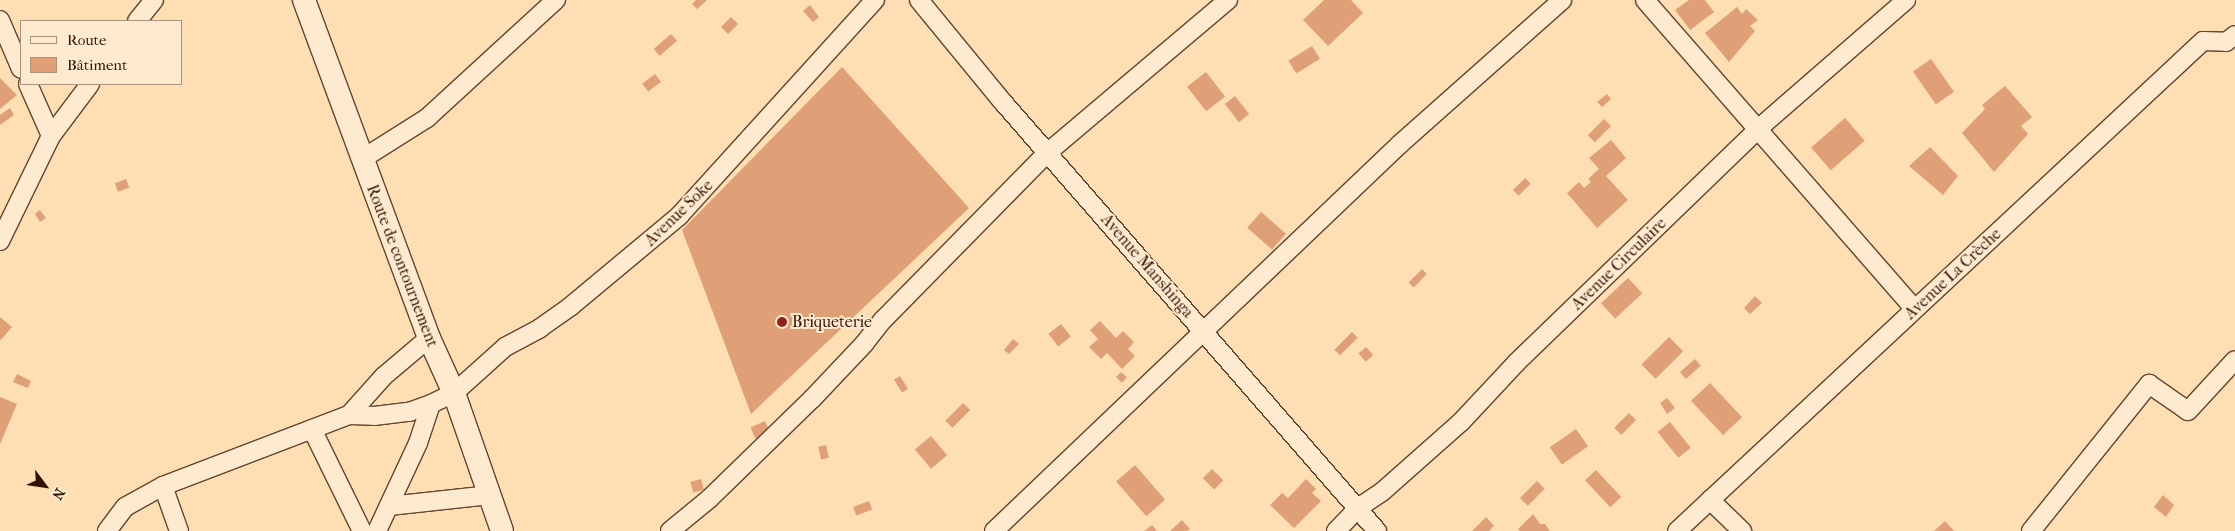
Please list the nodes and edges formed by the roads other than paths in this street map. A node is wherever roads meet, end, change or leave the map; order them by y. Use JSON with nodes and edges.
{"nodes":[{"id":1,"x":154,"y":0,"type":"edge"},
{"id":2,"x":304,"y":0,"type":"edge"},
{"id":3,"x":556,"y":0,"type":"edge"},
{"id":4,"x":875,"y":0,"type":"edge"},
{"id":5,"x":919,"y":0,"type":"edge"},
{"id":6,"x":1228,"y":0,"type":"edge"},
{"id":7,"x":1562,"y":0,"type":"edge"},
{"id":8,"x":1645,"y":0,"type":"edge"},
{"id":9,"x":1906,"y":0,"type":"edge"},
{"id":10,"x":0,"y":20,"type":"edge"},
{"id":11,"x":138,"y":20,"type":"edge"},
{"id":12,"x":2232,"y":42,"type":"edge"},
{"id":13,"x":20,"y":66,"type":"edge"},
{"id":14,"x":28,"y":85,"type":"edge"},
{"id":15,"x":89,"y":85,"type":"edge"},
{"id":16,"x":1759,"y":128,"type":"junction"},
{"id":17,"x":51,"y":136,"type":"junction"},
{"id":18,"x":1047,"y":153,"type":"junction"},
{"id":19,"x":362,"y":159,"type":"junction"},
{"id":20,"x":0,"y":241,"type":"edge"},
{"id":21,"x":1915,"y":309,"type":"junction"},
{"id":22,"x":1203,"y":331,"type":"junction"},
{"id":23,"x":429,"y":338,"type":"junction"},
{"id":24,"x":2235,"y":360,"type":"edge"},
{"id":25,"x":454,"y":393,"type":"junction"},
{"id":26,"x":431,"y":404,"type":"junction"},
{"id":27,"x":349,"y":415,"type":"junction"},
{"id":28,"x":312,"y":429,"type":"junction"},
{"id":29,"x":163,"y":486,"type":"junction"},
{"id":30,"x":490,"y":495,"type":"junction"},
{"id":31,"x":1710,"y":500,"type":"junction"},
{"id":32,"x":389,"y":506,"type":"junction"},
{"id":33,"x":1358,"y":508,"type":"junction"},
{"id":34,"x":107,"y":531,"type":"edge"},
{"id":35,"x":179,"y":531,"type":"edge"},
{"id":36,"x":362,"y":531,"type":"edge"},
{"id":37,"x":377,"y":531,"type":"edge"},
{"id":38,"x":502,"y":531,"type":"edge"},
{"id":39,"x":670,"y":531,"type":"edge"},
{"id":40,"x":994,"y":531,"type":"edge"},
{"id":41,"x":1336,"y":531,"type":"edge"},
{"id":42,"x":1377,"y":531,"type":"edge"},
{"id":43,"x":1677,"y":531,"type":"edge"},
{"id":44,"x":1742,"y":531,"type":"edge"},
{"id":45,"x":2031,"y":531,"type":"edge"}],
"edges":[{"from":1,"to":11,"type":"street"},
{"from":2,"to":19,"type":"street","name":"Route de contournement"},
{"from":3,"to":19,"type":"street"},
{"from":4,"to":25,"type":"street","name":"Avenue Soke"},
{"from":5,"to":18,"type":"street","name":"Avenue Manshinga"},
{"from":6,"to":18,"type":"street"},
{"from":7,"to":22,"type":"street"},
{"from":8,"to":16,"type":"street"},
{"from":9,"to":16,"type":"street","name":"Avenue Circulaire"},
{"from":10,"to":13,"type":"street"},
{"from":12,"to":21,"type":"street","name":"Avenue La Crèche"},
{"from":14,"to":17,"type":"street"},
{"from":15,"to":17,"type":"street"},
{"from":16,"to":21,"type":"street"},
{"from":16,"to":33,"type":"street","name":"Avenue Circulaire"},
{"from":17,"to":20,"type":"street"},
{"from":18,"to":22,"type":"street","name":"Avenue Manshinga"},
{"from":18,"to":39,"type":"street"},
{"from":19,"to":23,"type":"street","name":"Route de contournement"},
{"from":21,"to":31,"type":"street","name":"Avenue La Crèche"},
{"from":22,"to":33,"type":"street","name":"Avenue Manshinga"},
{"from":22,"to":40,"type":"street"},
{"from":23,"to":25,"type":"street","name":"Route de contournement"},
{"from":23,"to":27,"type":"street"},
{"from":24,"to":45,"type":"street"},
{"from":25,"to":26,"type":"street","name":"Avenue Soke"},
{"from":25,"to":30,"type":"street","name":"Route de contournement"},
{"from":26,"to":27,"type":"street","name":"Avenue Soke"},
{"from":26,"to":32,"type":"street"},
{"from":27,"to":28,"type":"street"},
{"from":28,"to":29,"type":"street"},
{"from":28,"to":36,"type":"street"},
{"from":29,"to":34,"type":"street"},
{"from":29,"to":35,"type":"street"},
{"from":30,"to":32,"type":"street"},
{"from":30,"to":38,"type":"street","name":"Route de contournement"},
{"from":31,"to":43,"type":"street","name":"Avenue La Crèche"},
{"from":31,"to":44,"type":"street"},
{"from":32,"to":37,"type":"street"},
{"from":33,"to":41,"type":"street","name":"Avenue Circulaire"},
{"from":33,"to":42,"type":"street","name":"Avenue Manshinga"}]}
